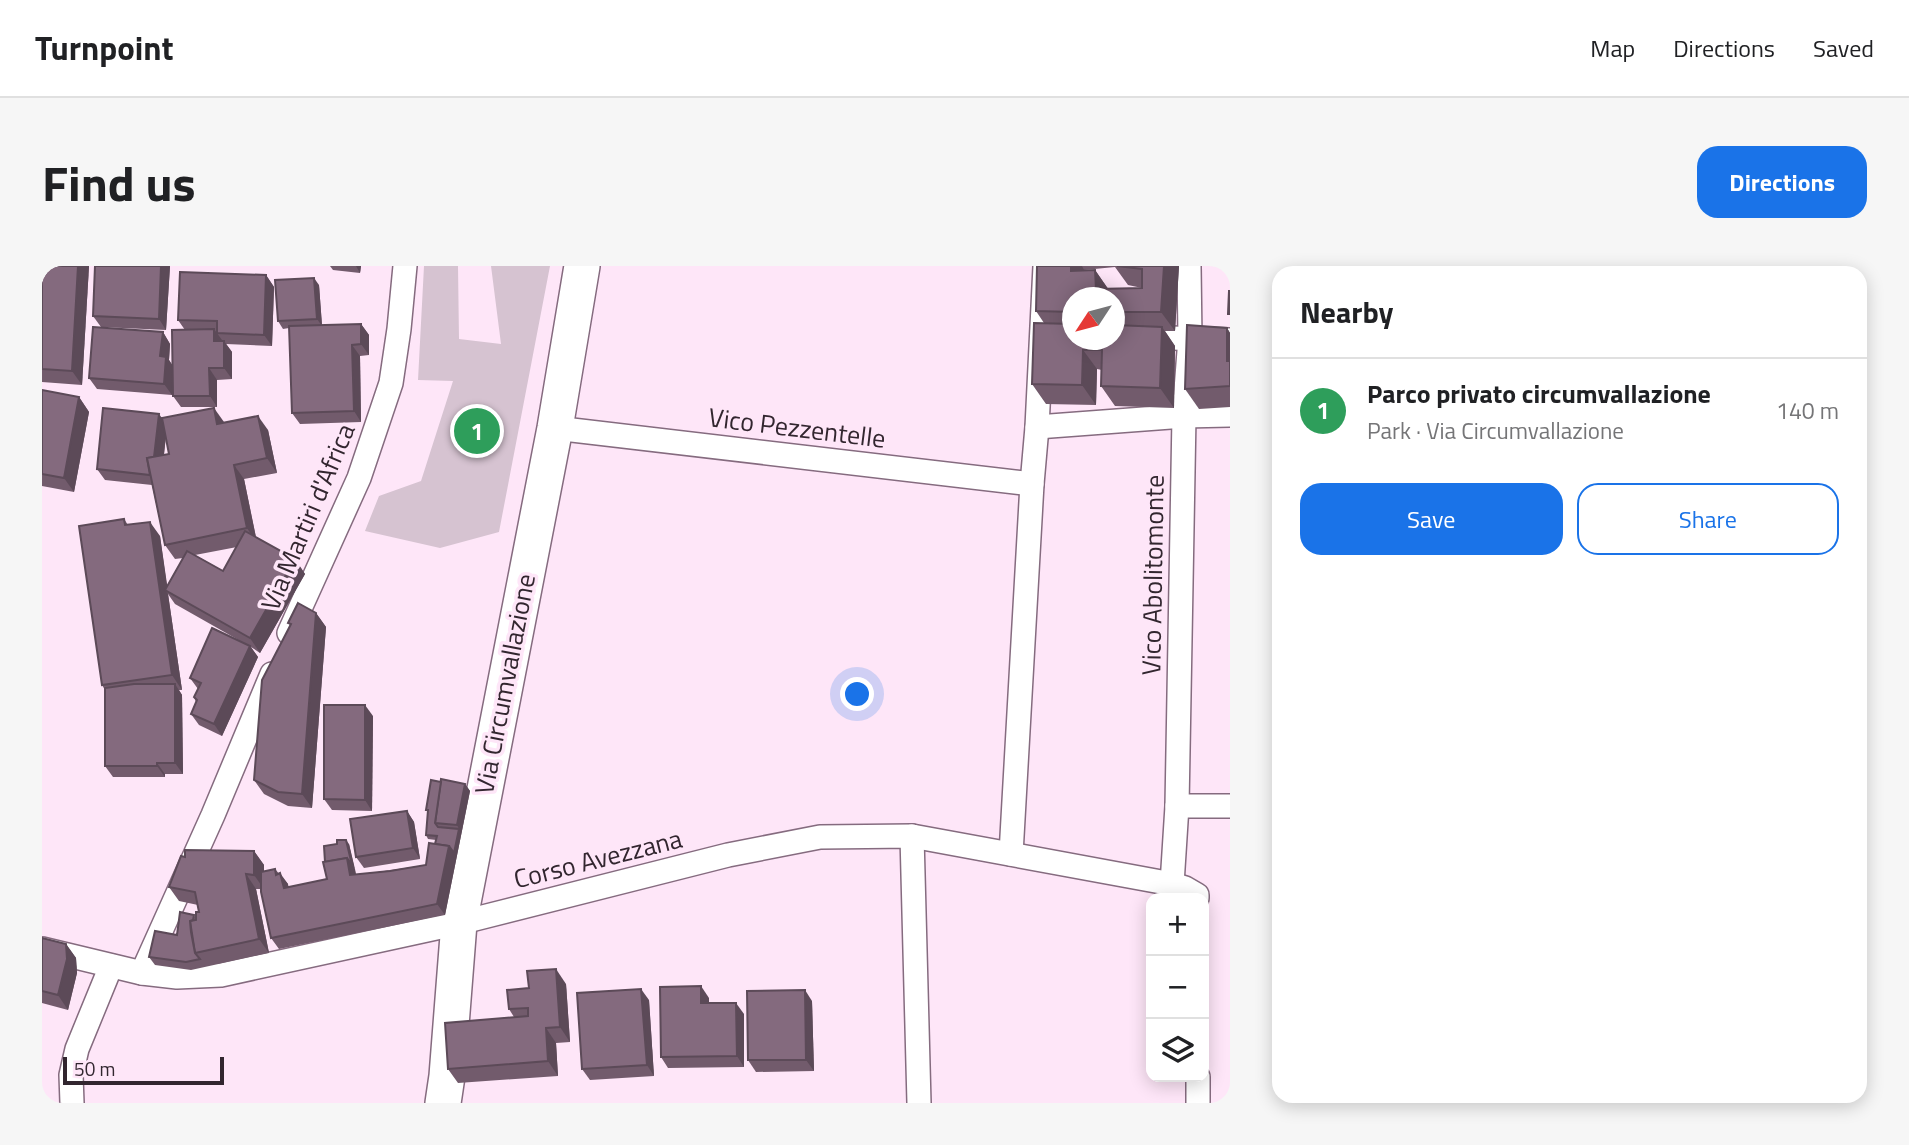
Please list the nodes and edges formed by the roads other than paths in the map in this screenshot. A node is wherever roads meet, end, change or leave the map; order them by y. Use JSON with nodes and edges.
{"nodes":[{"id":1,"x":405,"y":266,"type":"edge"},
{"id":2,"x":582,"y":266,"type":"edge"},
{"id":3,"x":1045,"y":266,"type":"edge"},
{"id":4,"x":1189,"y":266,"type":"edge"},
{"id":5,"x":1125,"y":336,"type":"edge"},
{"id":6,"x":1190,"y":338,"type":"junction"},
{"id":7,"x":1230,"y":340,"type":"edge"},
{"id":8,"x":1230,"y":415,"type":"edge"},
{"id":9,"x":1184,"y":416,"type":"junction"},
{"id":10,"x":555,"y":428,"type":"junction"},
{"id":11,"x":1037,"y":428,"type":"junction"},
{"id":12,"x":1032,"y":484,"type":"junction"},
{"id":13,"x":1177,"y":806,"type":"junction"},
{"id":14,"x":1230,"y":806,"type":"edge"},
{"id":15,"x":912,"y":836,"type":"junction"},
{"id":16,"x":1011,"y":855,"type":"junction"},
{"id":17,"x":1172,"y":884,"type":"junction"},
{"id":18,"x":1194,"y":893,"type":"edge"},
{"id":19,"x":459,"y":923,"type":"junction"},
{"id":20,"x":42,"y":948,"type":"edge"},
{"id":21,"x":111,"y":966,"type":"junction"},
{"id":22,"x":142,"y":973,"type":"junction"},
{"id":23,"x":1198,"y":1082,"type":"edge"},
{"id":24,"x":72,"y":1103,"type":"edge"},
{"id":25,"x":443,"y":1103,"type":"edge"},
{"id":26,"x":919,"y":1103,"type":"edge"},
{"id":27,"x":1198,"y":1103,"type":"edge"}],
"edges":[{"from":1,"to":22,"type":"street","name":"Via Martiri d'Africa"},
{"from":2,"to":10,"type":"main road","name":"Via Circumvallazione"},
{"from":3,"to":11,"type":"street"},
{"from":4,"to":6,"type":"street","name":"Vico Abolitomonte"},
{"from":5,"to":6,"type":"street"},
{"from":6,"to":7,"type":"street"},
{"from":6,"to":9,"type":"street","name":"Vico Abolitomonte"},
{"from":8,"to":9,"type":"street"},
{"from":9,"to":11,"type":"street"},
{"from":9,"to":13,"type":"street","name":"Vico Abolitomonte"},
{"from":10,"to":12,"type":"street","name":"Vico Pezzentelle"},
{"from":10,"to":19,"type":"main road","name":"Via Circumvallazione"},
{"from":11,"to":12,"type":"street"},
{"from":12,"to":16,"type":"street"},
{"from":13,"to":14,"type":"street"},
{"from":13,"to":17,"type":"street","name":"Vico Abolitomonte"},
{"from":15,"to":16,"type":"street","name":"Corso Avezzana"},
{"from":15,"to":19,"type":"street","name":"Corso Avezzana"},
{"from":15,"to":26,"type":"street"},
{"from":16,"to":17,"type":"street","name":"Corso Avezzana"},
{"from":17,"to":18,"type":"street","name":"Corso Avezzana"},
{"from":19,"to":22,"type":"street","name":"Corso Avezzana"},
{"from":19,"to":25,"type":"main road","name":"Via Circumvallazione"},
{"from":20,"to":21,"type":"street","name":"Corso Avezzana"},
{"from":21,"to":22,"type":"street","name":"Corso Avezzana"},
{"from":21,"to":24,"type":"street"},
{"from":23,"to":27,"type":"street"}]}
